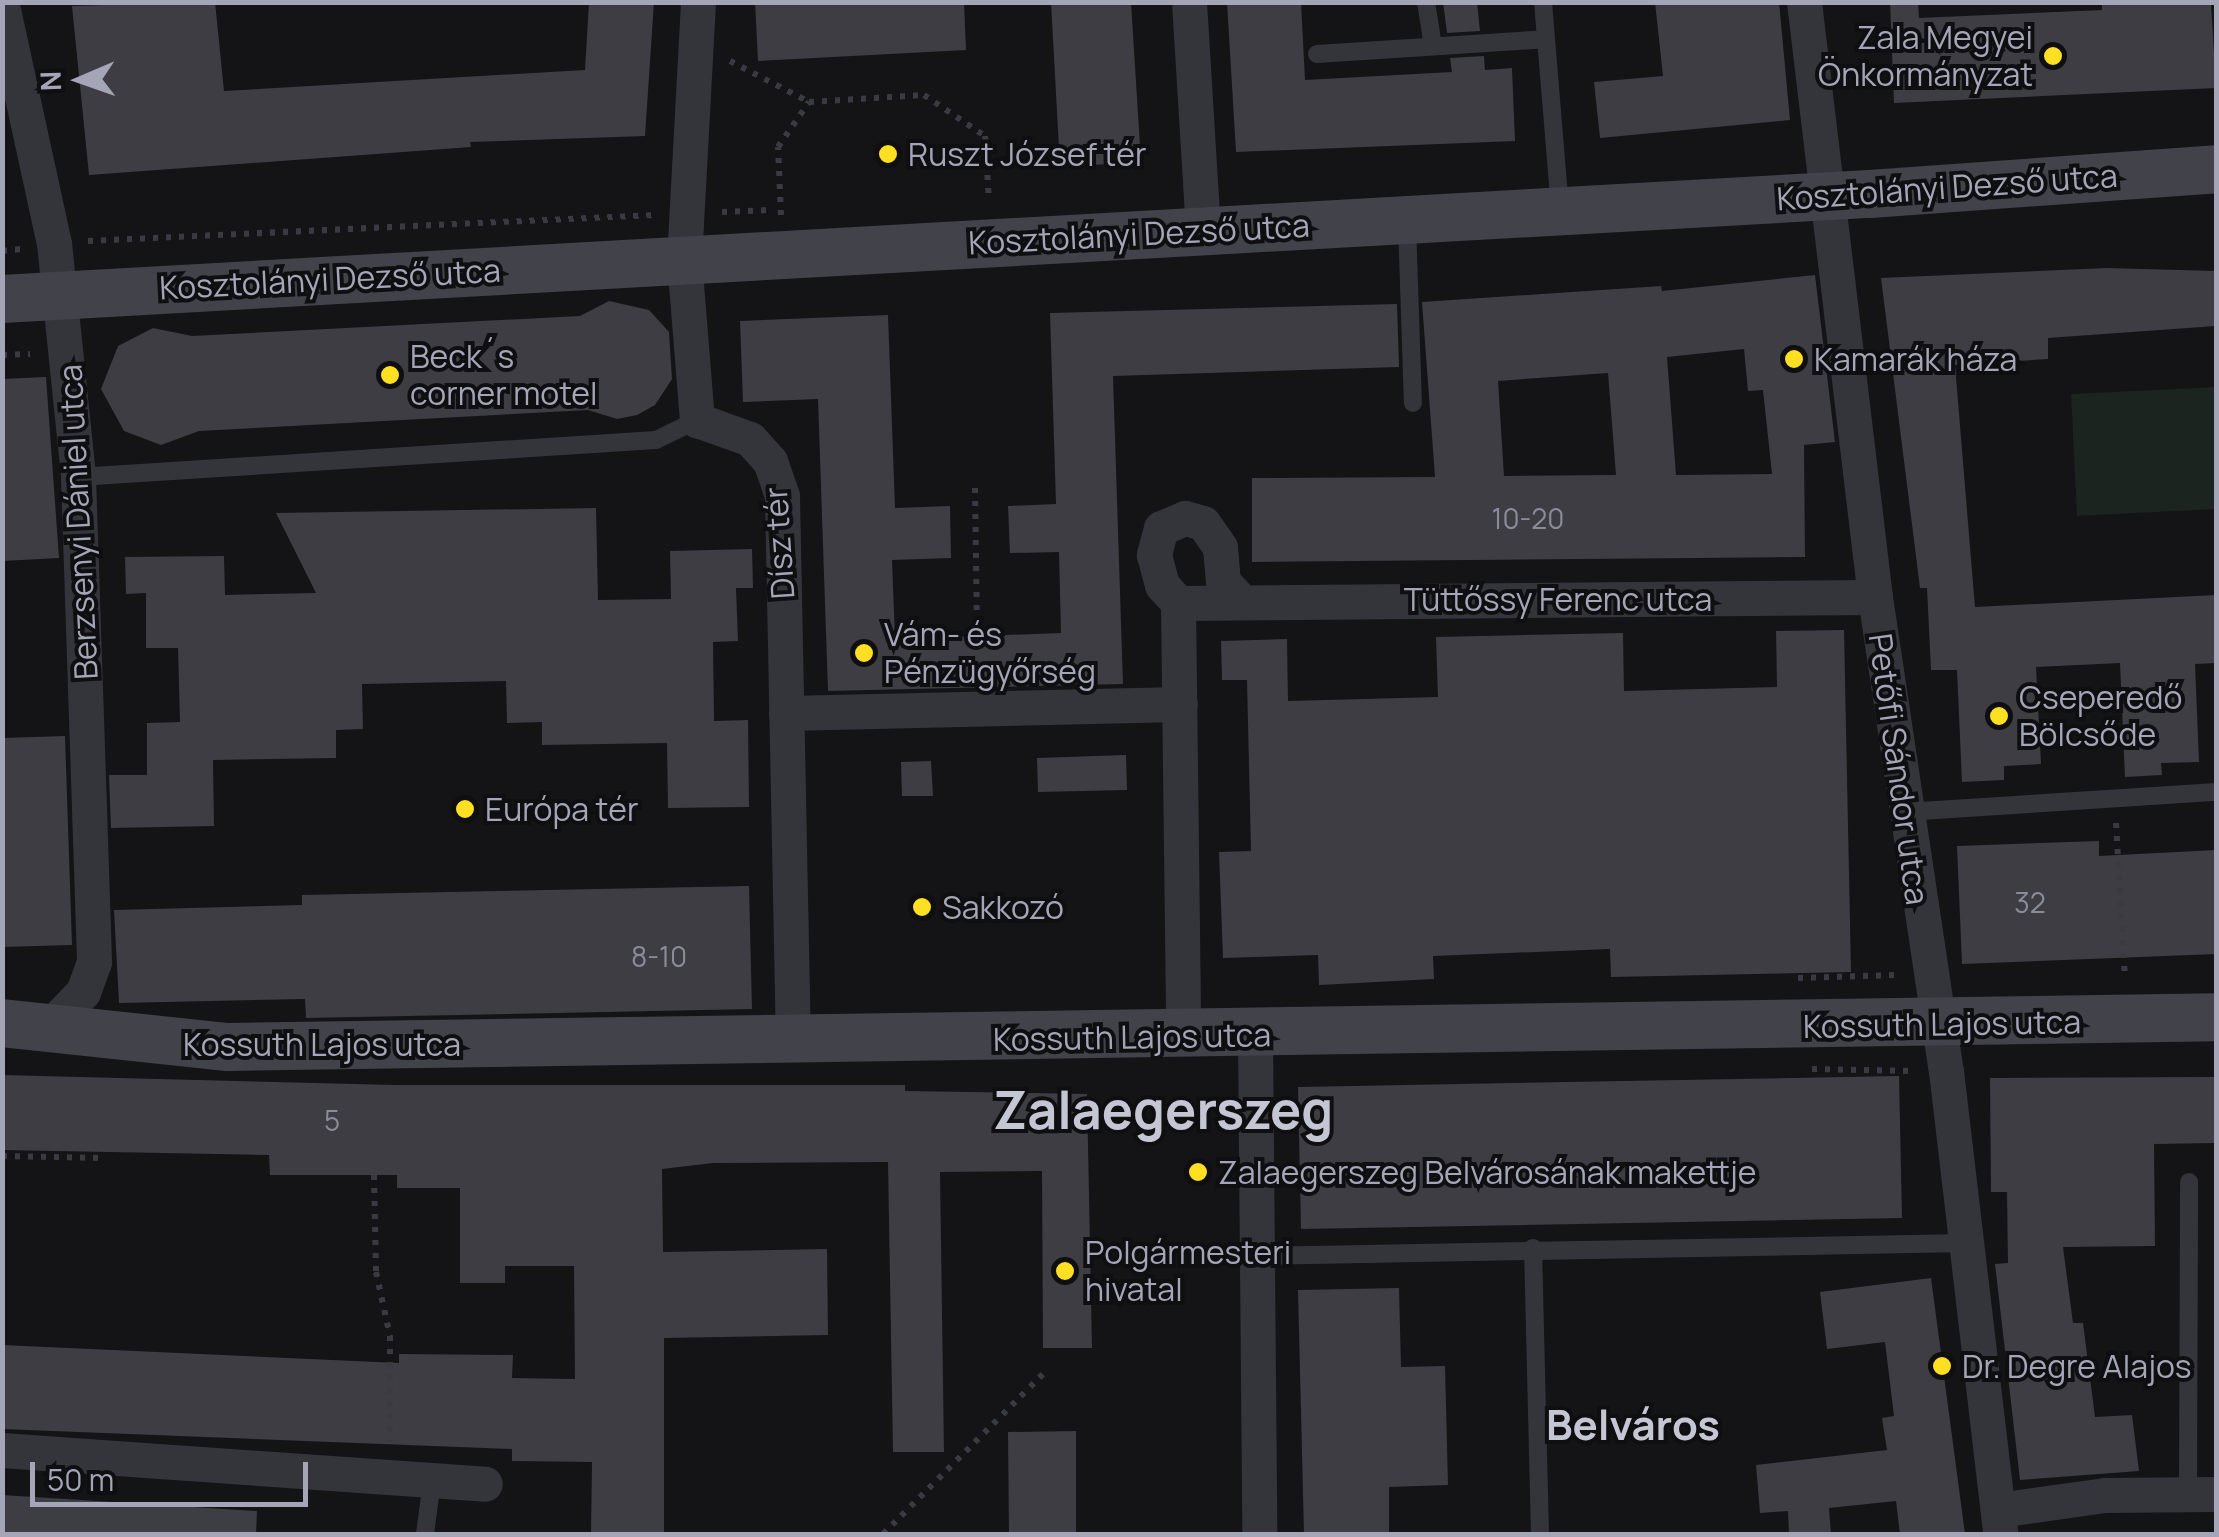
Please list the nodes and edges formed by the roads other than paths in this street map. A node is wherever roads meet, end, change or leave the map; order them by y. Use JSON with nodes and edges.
{"nodes":[{"id":1,"x":698,"y":2,"type":"edge"},
{"id":2,"x":1189,"y":2,"type":"edge"},
{"id":3,"x":1426,"y":2,"type":"edge"},
{"id":4,"x":1542,"y":2,"type":"edge"},
{"id":5,"x":1804,"y":2,"type":"edge"},
{"id":6,"x":2,"y":6,"type":"edge"},
{"id":7,"x":1546,"y":39,"type":"junction"},
{"id":8,"x":1432,"y":46,"type":"junction"},
{"id":9,"x":1317,"y":54,"type":"dead end"},
{"id":10,"x":2216,"y":169,"type":"edge"},
{"id":11,"x":1826,"y":196,"type":"junction"},
{"id":12,"x":1560,"y":210,"type":"junction"},
{"id":13,"x":1406,"y":218,"type":"junction"},
{"id":14,"x":1203,"y":229,"type":"junction"},
{"id":15,"x":684,"y":259,"type":"junction"},
{"id":16,"x":60,"y":294,"type":"junction"},
{"id":17,"x":2,"y":299,"type":"edge"},
{"id":18,"x":1413,"y":404,"type":"dead end"},
{"id":19,"x":697,"y":420,"type":"junction"},
{"id":20,"x":78,"y":477,"type":"junction"},
{"id":21,"x":1874,"y":597,"type":"junction"},
{"id":22,"x":1241,"y":601,"type":"junction"},
{"id":23,"x":1178,"y":603,"type":"junction"},
{"id":24,"x":1180,"y":704,"type":"junction"},
{"id":25,"x":786,"y":713,"type":"junction"},
{"id":26,"x":2216,"y":792,"type":"edge"},
{"id":27,"x":1905,"y":812,"type":"junction"},
{"id":28,"x":2216,"y":1017,"type":"edge"},
{"id":29,"x":1940,"y":1025,"type":"junction"},
{"id":30,"x":25,"y":1026,"type":"edge"},
{"id":31,"x":1256,"y":1035,"type":"junction"},
{"id":32,"x":1184,"y":1036,"type":"junction"},
{"id":33,"x":794,"y":1042,"type":"junction"},
{"id":34,"x":2188,"y":1182,"type":"dead end"},
{"id":35,"x":1965,"y":1243,"type":"junction"},
{"id":36,"x":1533,"y":1248,"type":"junction"},
{"id":37,"x":1258,"y":1256,"type":"junction"},
{"id":38,"x":2,"y":1450,"type":"edge"},
{"id":39,"x":432,"y":1481,"type":"junction"},
{"id":40,"x":484,"y":1484,"type":"dead end"},
{"id":41,"x":2202,"y":1494,"type":"edge"},
{"id":42,"x":1999,"y":1522,"type":"edge"},
{"id":43,"x":425,"y":1534,"type":"edge"},
{"id":44,"x":1259,"y":1534,"type":"edge"},
{"id":45,"x":1540,"y":1534,"type":"edge"}],
"edges":[{"from":1,"to":15,"type":"street"},
{"from":2,"to":14,"type":"street"},
{"from":3,"to":8,"type":"lane"},
{"from":4,"to":7,"type":"lane"},
{"from":5,"to":11,"type":"street","name":"Petőfi Sándor utca"},
{"from":6,"to":16,"type":"street","name":"Berzsenyi Dániel utca"},
{"from":7,"to":8,"type":"lane"},
{"from":7,"to":12,"type":"lane"},
{"from":8,"to":9,"type":"lane"},
{"from":10,"to":11,"type":"main road","name":"Kosztolányi Dezső utca"},
{"from":11,"to":12,"type":"main road","name":"Kosztolányi Dezső utca"},
{"from":11,"to":21,"type":"street","name":"Petőfi Sándor utca"},
{"from":12,"to":13,"type":"main road","name":"Kosztolányi Dezső utca"},
{"from":13,"to":14,"type":"main road","name":"Kosztolányi Dezső utca"},
{"from":13,"to":18,"type":"lane"},
{"from":14,"to":15,"type":"main road","name":"Kosztolányi Dezső utca"},
{"from":15,"to":16,"type":"main road","name":"Kosztolányi Dezső utca"},
{"from":15,"to":19,"type":"street"},
{"from":16,"to":17,"type":"main road","name":"Kosztolányi Dezső utca"},
{"from":16,"to":20,"type":"street","name":"Berzsenyi Dániel utca"},
{"from":19,"to":20,"type":"lane"},
{"from":19,"to":25,"type":"street","name":"Dísz tér"},
{"from":20,"to":30,"type":"street","name":"Berzsenyi Dániel utca"},
{"from":21,"to":22,"type":"street","name":"Tüttőssy Ferenc utca"},
{"from":21,"to":27,"type":"street","name":"Petőfi Sándor utca"},
{"from":22,"to":23,"type":"street","name":"Tüttőssy Ferenc utca"},
{"from":22,"to":23,"type":"street"},
{"from":23,"to":24,"type":"street"},
{"from":24,"to":25,"type":"street"},
{"from":24,"to":32,"type":"street"},
{"from":25,"to":33,"type":"street","name":"Dísz tér"},
{"from":26,"to":27,"type":"lane"},
{"from":27,"to":29,"type":"street","name":"Petőfi Sándor utca"},
{"from":28,"to":29,"type":"main road","name":"Kossuth Lajos utca"},
{"from":29,"to":31,"type":"main road","name":"Kossuth Lajos utca"},
{"from":29,"to":35,"type":"street","name":"Petőfi Sándor utca"},
{"from":30,"to":33,"type":"main road","name":"Kossuth Lajos utca"},
{"from":31,"to":32,"type":"main road","name":"Kossuth Lajos utca"},
{"from":31,"to":37,"type":"street"},
{"from":32,"to":33,"type":"main road","name":"Kossuth Lajos utca"},
{"from":34,"to":41,"type":"lane"},
{"from":35,"to":36,"type":"lane"},
{"from":35,"to":42,"type":"street","name":"Petőfi Sándor utca"},
{"from":36,"to":37,"type":"lane"},
{"from":36,"to":45,"type":"lane"},
{"from":37,"to":44,"type":"street"},
{"from":38,"to":39,"type":"street"},
{"from":39,"to":40,"type":"street"},
{"from":39,"to":43,"type":"lane"},
{"from":41,"to":42,"type":"street"}]}
